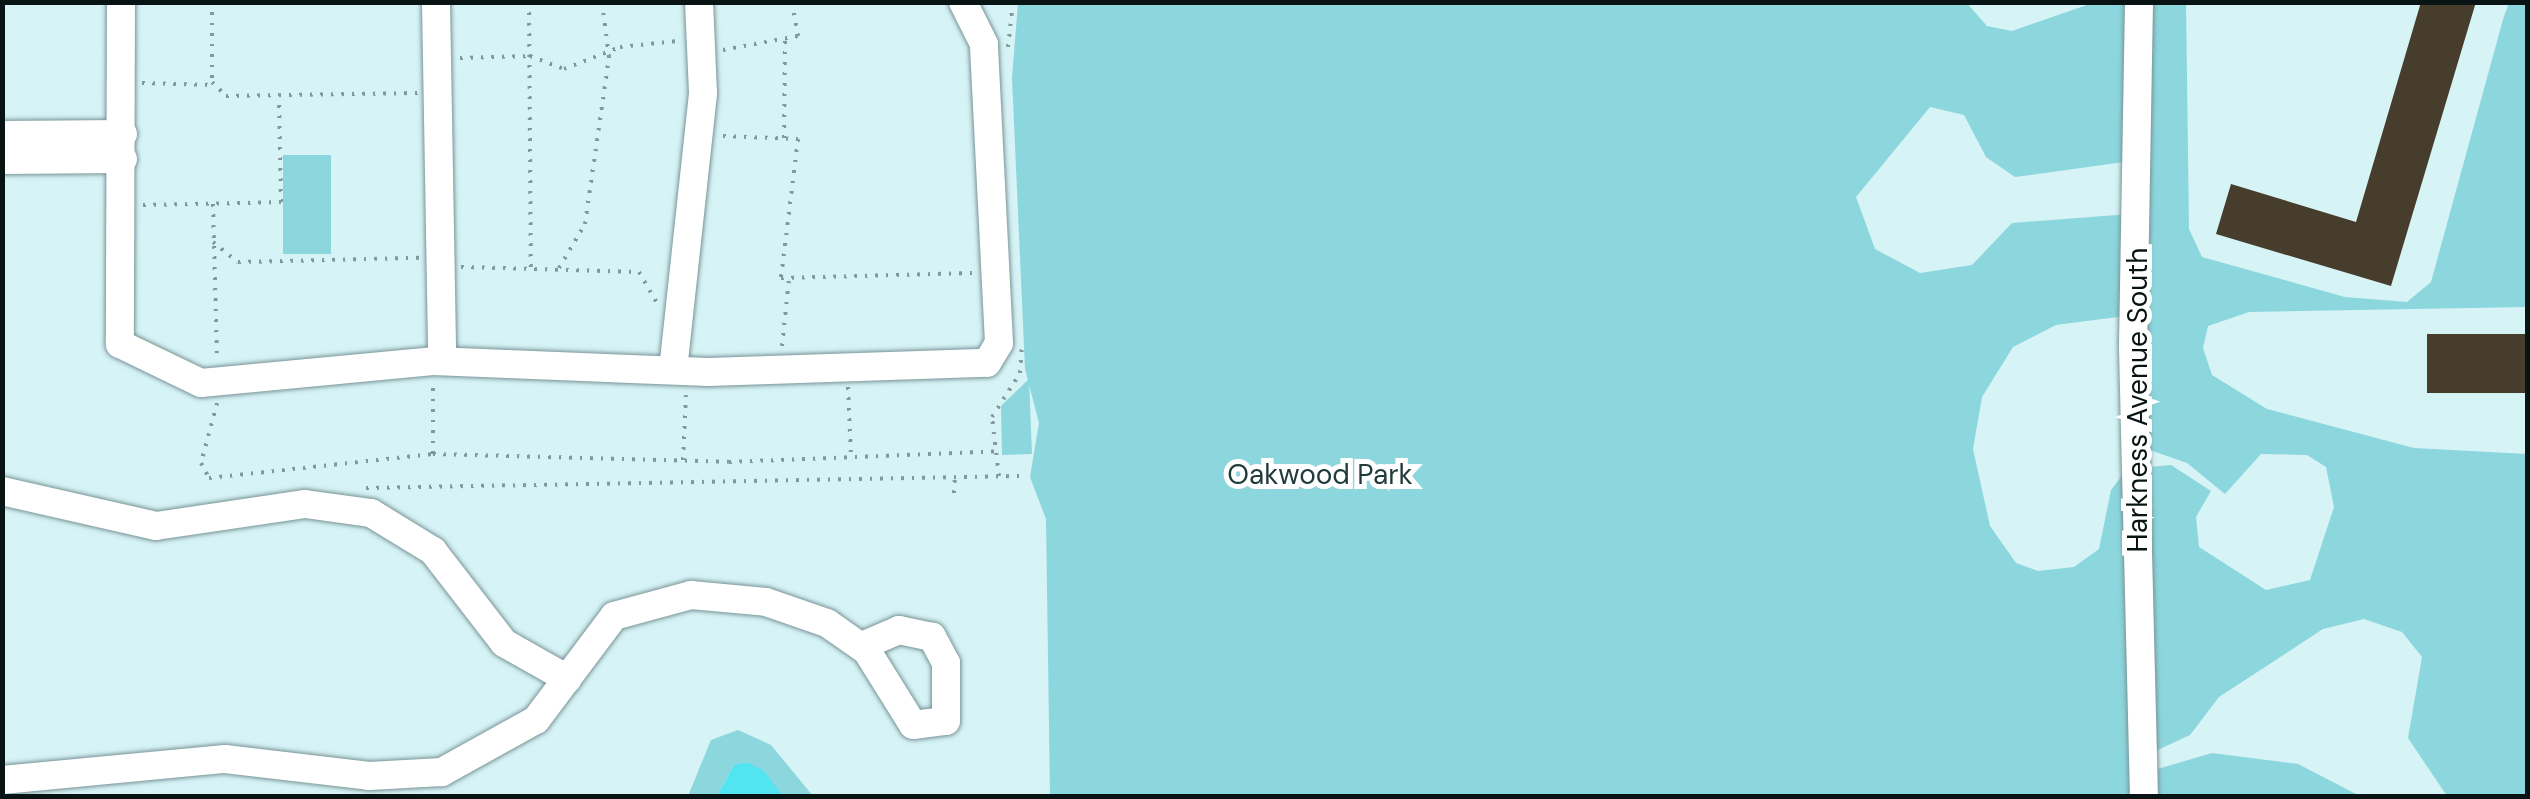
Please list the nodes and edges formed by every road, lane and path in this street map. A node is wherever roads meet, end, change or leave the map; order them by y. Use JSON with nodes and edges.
{"nodes":[{"id":1,"x":120,"y":2,"type":"edge"},
{"id":2,"x":212,"y":2,"type":"edge"},
{"id":3,"x":436,"y":2,"type":"edge"},
{"id":4,"x":529,"y":2,"type":"edge"},
{"id":5,"x":602,"y":2,"type":"edge"},
{"id":6,"x":699,"y":2,"type":"edge"},
{"id":7,"x":792,"y":2,"type":"edge"},
{"id":8,"x":964,"y":2,"type":"edge"},
{"id":9,"x":2139,"y":2,"type":"edge"},
{"id":10,"x":785,"y":39,"type":"junction"},
{"id":11,"x":703,"y":46,"type":"junction"},
{"id":12,"x":610,"y":50,"type":"junction"},
{"id":13,"x":530,"y":56,"type":"junction"},
{"id":14,"x":437,"y":58,"type":"junction"},
{"id":15,"x":122,"y":84,"type":"junction"},
{"id":16,"x":216,"y":88,"type":"junction"},
{"id":17,"x":438,"y":93,"type":"junction"},
{"id":18,"x":280,"y":98,"type":"junction"},
{"id":19,"x":2,"y":135,"type":"edge"},
{"id":20,"x":698,"y":135,"type":"junction"},
{"id":21,"x":784,"y":138,"type":"junction"},
{"id":22,"x":123,"y":146,"type":"junction"},
{"id":23,"x":2,"y":160,"type":"edge"},
{"id":24,"x":213,"y":204,"type":"junction"},
{"id":25,"x":123,"y":206,"type":"junction"},
{"id":26,"x":214,"y":242,"type":"junction"},
{"id":27,"x":994,"y":255,"type":"junction"},
{"id":28,"x":440,"y":262,"type":"junction"},
{"id":29,"x":532,"y":267,"type":"junction"},
{"id":30,"x":559,"y":268,"type":"junction"},
{"id":31,"x":789,"y":278,"type":"junction"},
{"id":32,"x":675,"y":305,"type":"junction"},
{"id":33,"x":437,"y":361,"type":"junction"},
{"id":34,"x":680,"y":370,"type":"junction"},
{"id":35,"x":848,"y":370,"type":"junction"},
{"id":36,"x":781,"y":371,"type":"junction"},
{"id":37,"x":217,"y":382,"type":"junction"},
{"id":38,"x":999,"y":451,"type":"dead end"},
{"id":39,"x":433,"y":454,"type":"junction"},
{"id":40,"x":850,"y":458,"type":"junction"},
{"id":41,"x":683,"y":460,"type":"junction"},
{"id":42,"x":955,"y":475,"type":"junction"},
{"id":43,"x":1021,"y":476,"type":"dead end"},
{"id":44,"x":352,"y":488,"type":"dead end"},
{"id":45,"x":2,"y":491,"type":"edge"},
{"id":46,"x":954,"y":493,"type":"dead end"},
{"id":47,"x":862,"y":646,"type":"dead end"},
{"id":48,"x":568,"y":679,"type":"junction"},
{"id":49,"x":2,"y":780,"type":"edge"},
{"id":50,"x":2144,"y":796,"type":"edge"}],
"edges":[{"from":1,"to":15,"type":"street"},
{"from":2,"to":16,"type":"path"},
{"from":3,"to":14,"type":"street"},
{"from":4,"to":13,"type":"path"},
{"from":5,"to":12,"type":"path"},
{"from":6,"to":11,"type":"street"},
{"from":7,"to":10,"type":"path"},
{"from":8,"to":27,"type":"street"},
{"from":9,"to":50,"type":"street","name":"Harkness Avenue South"},
{"from":10,"to":11,"type":"path"},
{"from":10,"to":21,"type":"path"},
{"from":11,"to":12,"type":"path"},
{"from":11,"to":20,"type":"street"},
{"from":12,"to":13,"type":"path"},
{"from":12,"to":30,"type":"path"},
{"from":13,"to":14,"type":"path"},
{"from":13,"to":29,"type":"path"},
{"from":14,"to":17,"type":"street"},
{"from":15,"to":16,"type":"path"},
{"from":15,"to":22,"type":"street"},
{"from":16,"to":18,"type":"path"},
{"from":17,"to":18,"type":"path"},
{"from":17,"to":28,"type":"street"},
{"from":18,"to":24,"type":"path"},
{"from":19,"to":22,"type":"street"},
{"from":20,"to":21,"type":"path"},
{"from":20,"to":32,"type":"street"},
{"from":21,"to":31,"type":"path"},
{"from":22,"to":23,"type":"street"},
{"from":22,"to":25,"type":"street"},
{"from":24,"to":25,"type":"path"},
{"from":24,"to":26,"type":"path"},
{"from":25,"to":37,"type":"street"},
{"from":26,"to":28,"type":"path"},
{"from":26,"to":37,"type":"path"},
{"from":27,"to":31,"type":"path"},
{"from":27,"to":35,"type":"street"},
{"from":28,"to":29,"type":"path"},
{"from":28,"to":33,"type":"street"},
{"from":29,"to":30,"type":"path"},
{"from":30,"to":32,"type":"path"},
{"from":31,"to":36,"type":"path"},
{"from":32,"to":34,"type":"street"},
{"from":33,"to":34,"type":"street"},
{"from":33,"to":37,"type":"street"},
{"from":33,"to":39,"type":"path"},
{"from":34,"to":36,"type":"street"},
{"from":34,"to":41,"type":"path"},
{"from":35,"to":36,"type":"street"},
{"from":35,"to":40,"type":"path"},
{"from":37,"to":39,"type":"path"},
{"from":38,"to":40,"type":"path"},
{"from":39,"to":41,"type":"path"},
{"from":40,"to":41,"type":"path"},
{"from":42,"to":43,"type":"path"},
{"from":42,"to":44,"type":"path"},
{"from":42,"to":46,"type":"path"},
{"from":45,"to":48,"type":"street"},
{"from":47,"to":48,"type":"street"},
{"from":48,"to":49,"type":"street"}]}
